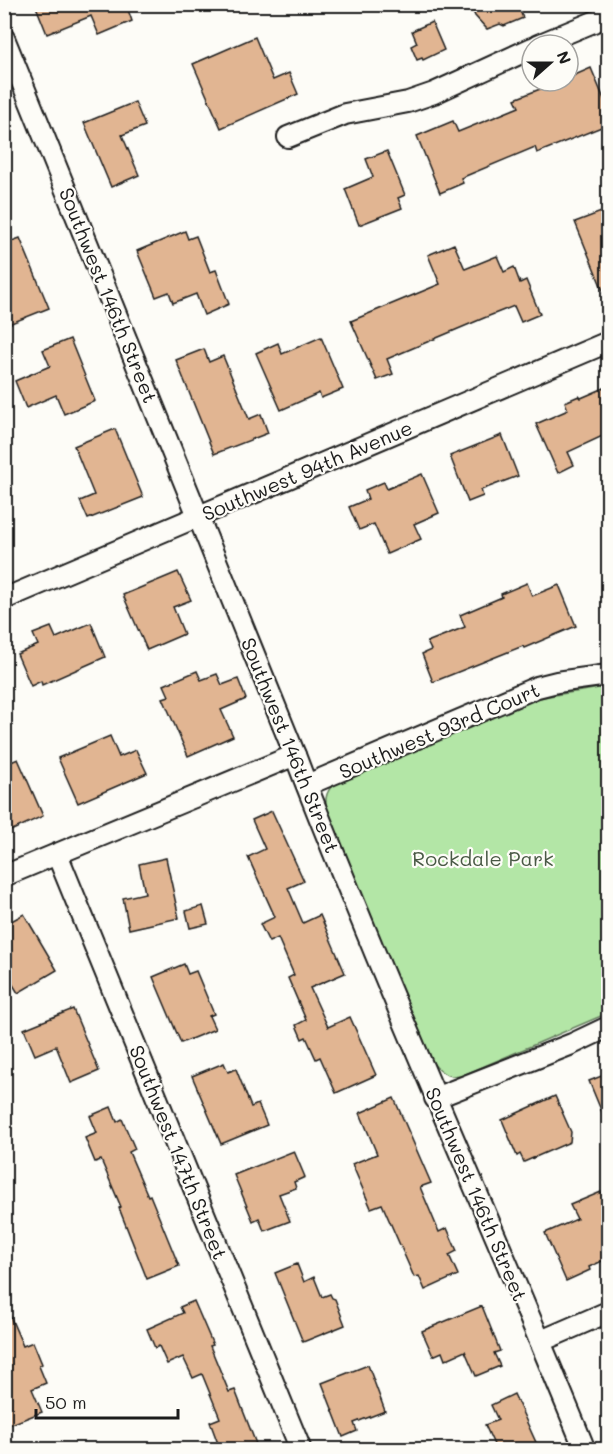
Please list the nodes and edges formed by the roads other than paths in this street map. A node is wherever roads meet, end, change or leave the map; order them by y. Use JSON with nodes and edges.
{"nodes":[{"id":1,"x":609,"y":16,"type":"edge"},
{"id":2,"x":567,"y":33,"type":"edge"},
{"id":3,"x":4,"y":38,"type":"edge"},
{"id":4,"x":520,"y":54,"type":"edge"},
{"id":5,"x":288,"y":137,"type":"dead end"},
{"id":6,"x":609,"y":342,"type":"edge"},
{"id":7,"x":199,"y":516,"type":"junction"},
{"id":8,"x":4,"y":599,"type":"edge"},
{"id":9,"x":609,"y":675,"type":"edge"},
{"id":10,"x":295,"y":755,"type":"junction"},
{"id":11,"x":307,"y":785,"type":"junction"},
{"id":12,"x":57,"y":854,"type":"junction"},
{"id":13,"x":4,"y":876,"type":"edge"},
{"id":14,"x":609,"y":1027,"type":"edge"},
{"id":15,"x":435,"y":1098,"type":"junction"},
{"id":16,"x":609,"y":1312,"type":"edge"},
{"id":17,"x":541,"y":1341,"type":"junction"},
{"id":18,"x":301,"y":1449,"type":"edge"},
{"id":19,"x":585,"y":1449,"type":"edge"}],
"edges":[{"from":1,"to":2,"type":"street"},
{"from":3,"to":7,"type":"street","name":"Southwest 146th Street"},
{"from":4,"to":5,"type":"street"},
{"from":6,"to":7,"type":"street","name":"Southwest 94th Avenue"},
{"from":7,"to":8,"type":"street","name":"Southwest 94th Avenue"},
{"from":7,"to":10,"type":"street","name":"Southwest 146th Street"},
{"from":9,"to":11,"type":"street","name":"Southwest 93rd Court"},
{"from":10,"to":11,"type":"street","name":"Southwest 146th Street"},
{"from":10,"to":12,"type":"street"},
{"from":11,"to":15,"type":"street","name":"Southwest 146th Street"},
{"from":12,"to":13,"type":"street"},
{"from":12,"to":18,"type":"street","name":"Southwest 147th Street"},
{"from":14,"to":15,"type":"street"},
{"from":15,"to":17,"type":"street","name":"Southwest 146th Street"},
{"from":16,"to":17,"type":"street"},
{"from":17,"to":19,"type":"street","name":"Southwest 146th Street"}]}
